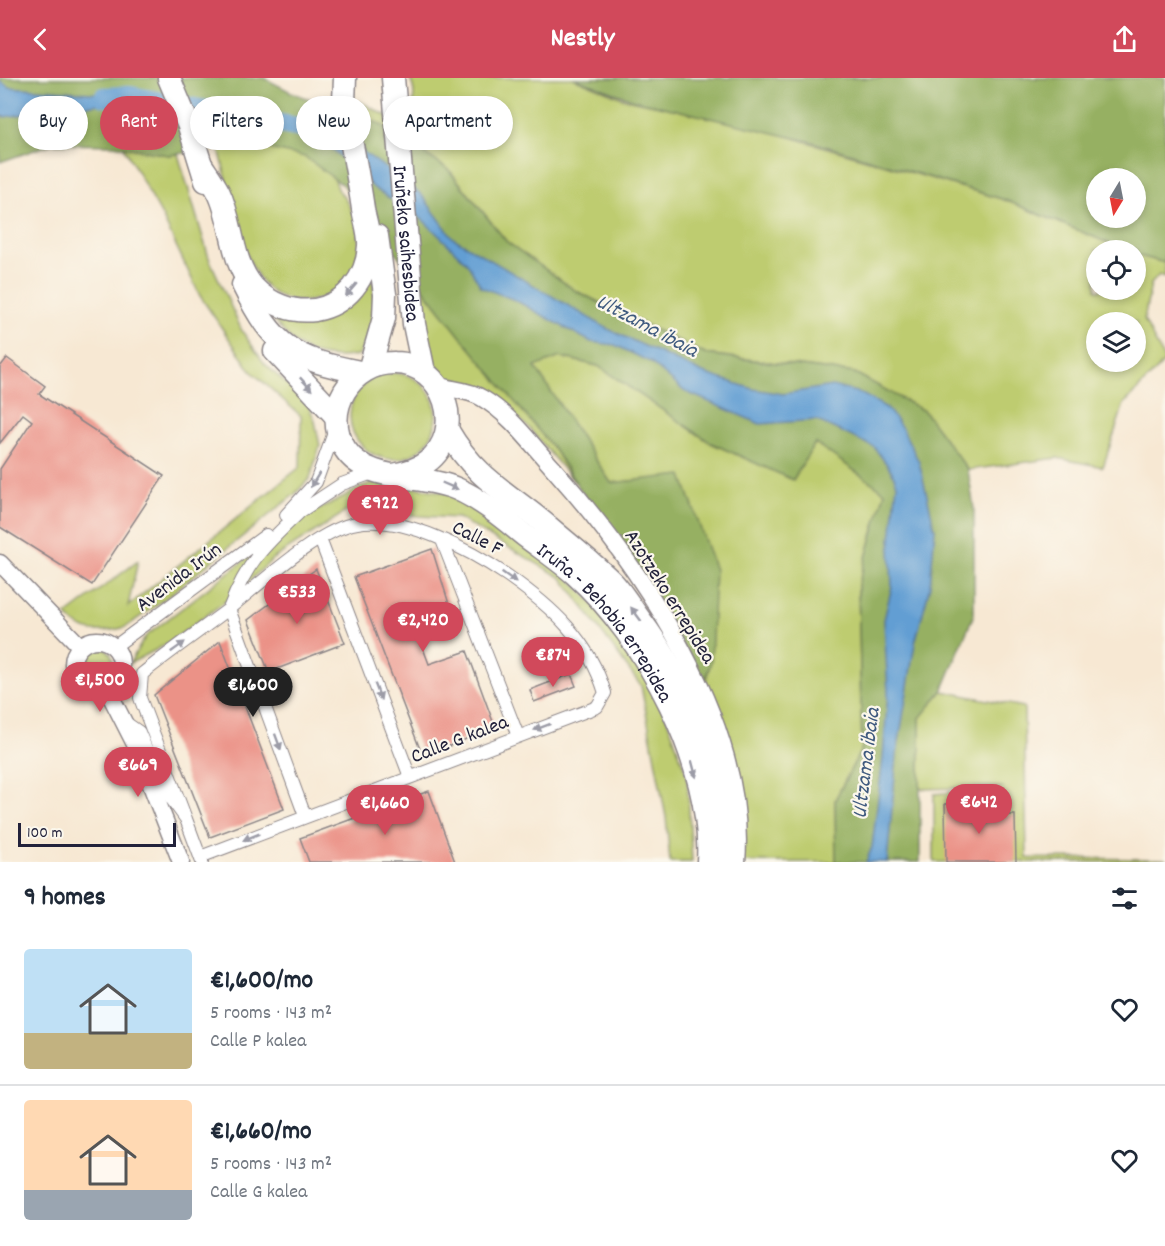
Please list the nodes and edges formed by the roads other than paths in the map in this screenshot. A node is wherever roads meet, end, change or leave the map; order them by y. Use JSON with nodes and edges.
{"nodes":[{"id":1,"x":169,"y":78,"type":"edge"},
{"id":2,"x":393,"y":78,"type":"edge"},
{"id":3,"x":347,"y":89,"type":"edge"},
{"id":4,"x":202,"y":166,"type":"junction"},
{"id":5,"x":372,"y":235,"type":"junction"},
{"id":6,"x":223,"y":237,"type":"junction"},
{"id":7,"x":365,"y":369,"type":"junction"},
{"id":8,"x":431,"y":379,"type":"junction"},
{"id":9,"x":480,"y":397,"type":"junction"},
{"id":10,"x":448,"y":420,"type":"junction"},
{"id":11,"x":336,"y":421,"type":"junction"},
{"id":12,"x":385,"y":473,"type":"junction"},
{"id":13,"x":301,"y":511,"type":"junction"},
{"id":14,"x":264,"y":536,"type":"junction"},
{"id":15,"x":320,"y":539,"type":"junction"},
{"id":16,"x":442,"y":540,"type":"junction"},
{"id":17,"x":0,"y":563,"type":"edge"},
{"id":18,"x":229,"y":609,"type":"junction"},
{"id":19,"x":80,"y":646,"type":"junction"},
{"id":20,"x":114,"y":647,"type":"junction"},
{"id":21,"x":106,"y":687,"type":"junction"},
{"id":22,"x":597,"y":707,"type":"joint"},
{"id":23,"x":124,"y":722,"type":"junction"},
{"id":24,"x":518,"y":736,"type":"junction"},
{"id":25,"x":410,"y":777,"type":"junction"},
{"id":26,"x":305,"y":816,"type":"junction"},
{"id":27,"x":186,"y":819,"type":"junction"},
{"id":28,"x":201,"y":860,"type":"edge"},
{"id":29,"x":181,"y":861,"type":"edge"},
{"id":30,"x":708,"y":862,"type":"edge"},
{"id":31,"x":724,"y":862,"type":"edge"},
{"id":32,"x":737,"y":862,"type":"edge"}],
"edges":[{"from":1,"to":4,"type":"highway"},
{"from":2,"to":8,"type":"highway","name":"Iruñeko saihesbidea"},
{"from":3,"to":5,"type":"highway","name":"Iruñeko saihesbidea"},
{"from":5,"to":4,"type":"highway","one_way":true},
{"from":4,"to":6,"type":"highway"},
{"from":5,"to":7,"type":"highway","name":"Iruñeko saihesbidea"},
{"from":6,"to":7,"type":"highway"},
{"from":6,"to":11,"type":"highway","one_way":true},
{"from":7,"to":8,"type":"highway"},
{"from":7,"to":11,"type":"highway"},
{"from":8,"to":9,"type":"street","name":"Azotzeko errepidea"},
{"from":8,"to":10,"type":"highway"},
{"from":9,"to":10,"type":"street"},
{"from":9,"to":32,"type":"street","name":"Azotzeko errepidea"},
{"from":10,"to":12,"type":"highway"},
{"from":31,"to":10,"type":"highway","name":"Iruña - Behobia errepidea","one_way":true},
{"from":11,"to":12,"type":"highway"},
{"from":11,"to":14,"type":"street","name":"Avenida Irún","one_way":true},
{"from":12,"to":13,"type":"street","name":"Avenida Irún"},
{"from":12,"to":30,"type":"highway","name":"Iruña - Behobia errepidea","one_way":true},
{"from":13,"to":14,"type":"street","name":"Avenida Irún"},
{"from":13,"to":18,"type":"street","name":"Avenida Irún"},
{"from":14,"to":20,"type":"street","name":"Avenida Irún"},
{"from":15,"to":16,"type":"street","name":"Calle F"},
{"from":15,"to":18,"type":"street","name":"Calle F"},
{"from":15,"to":25,"type":"street","one_way":true},
{"from":16,"to":22,"type":"street","name":"Calle F","one_way":true},
{"from":16,"to":24,"type":"street"},
{"from":17,"to":19,"type":"street"},
{"from":18,"to":26,"type":"street","one_way":true},
{"from":27,"to":18,"type":"street","name":"Calle F","one_way":true},
{"from":19,"to":20,"type":"street"},
{"from":19,"to":21,"type":"street"},
{"from":20,"to":21,"type":"street"},
{"from":21,"to":23,"type":"street"},
{"from":22,"to":24,"type":"street","name":"Calle G kalea","one_way":true},
{"from":23,"to":27,"type":"street"},
{"from":23,"to":29,"type":"street"},
{"from":24,"to":25,"type":"street","name":"Calle G kalea"},
{"from":25,"to":26,"type":"street","name":"Calle G kalea"},
{"from":26,"to":28,"type":"street","name":"Calle G kalea","one_way":true},
{"from":27,"to":28,"type":"street"}]}
